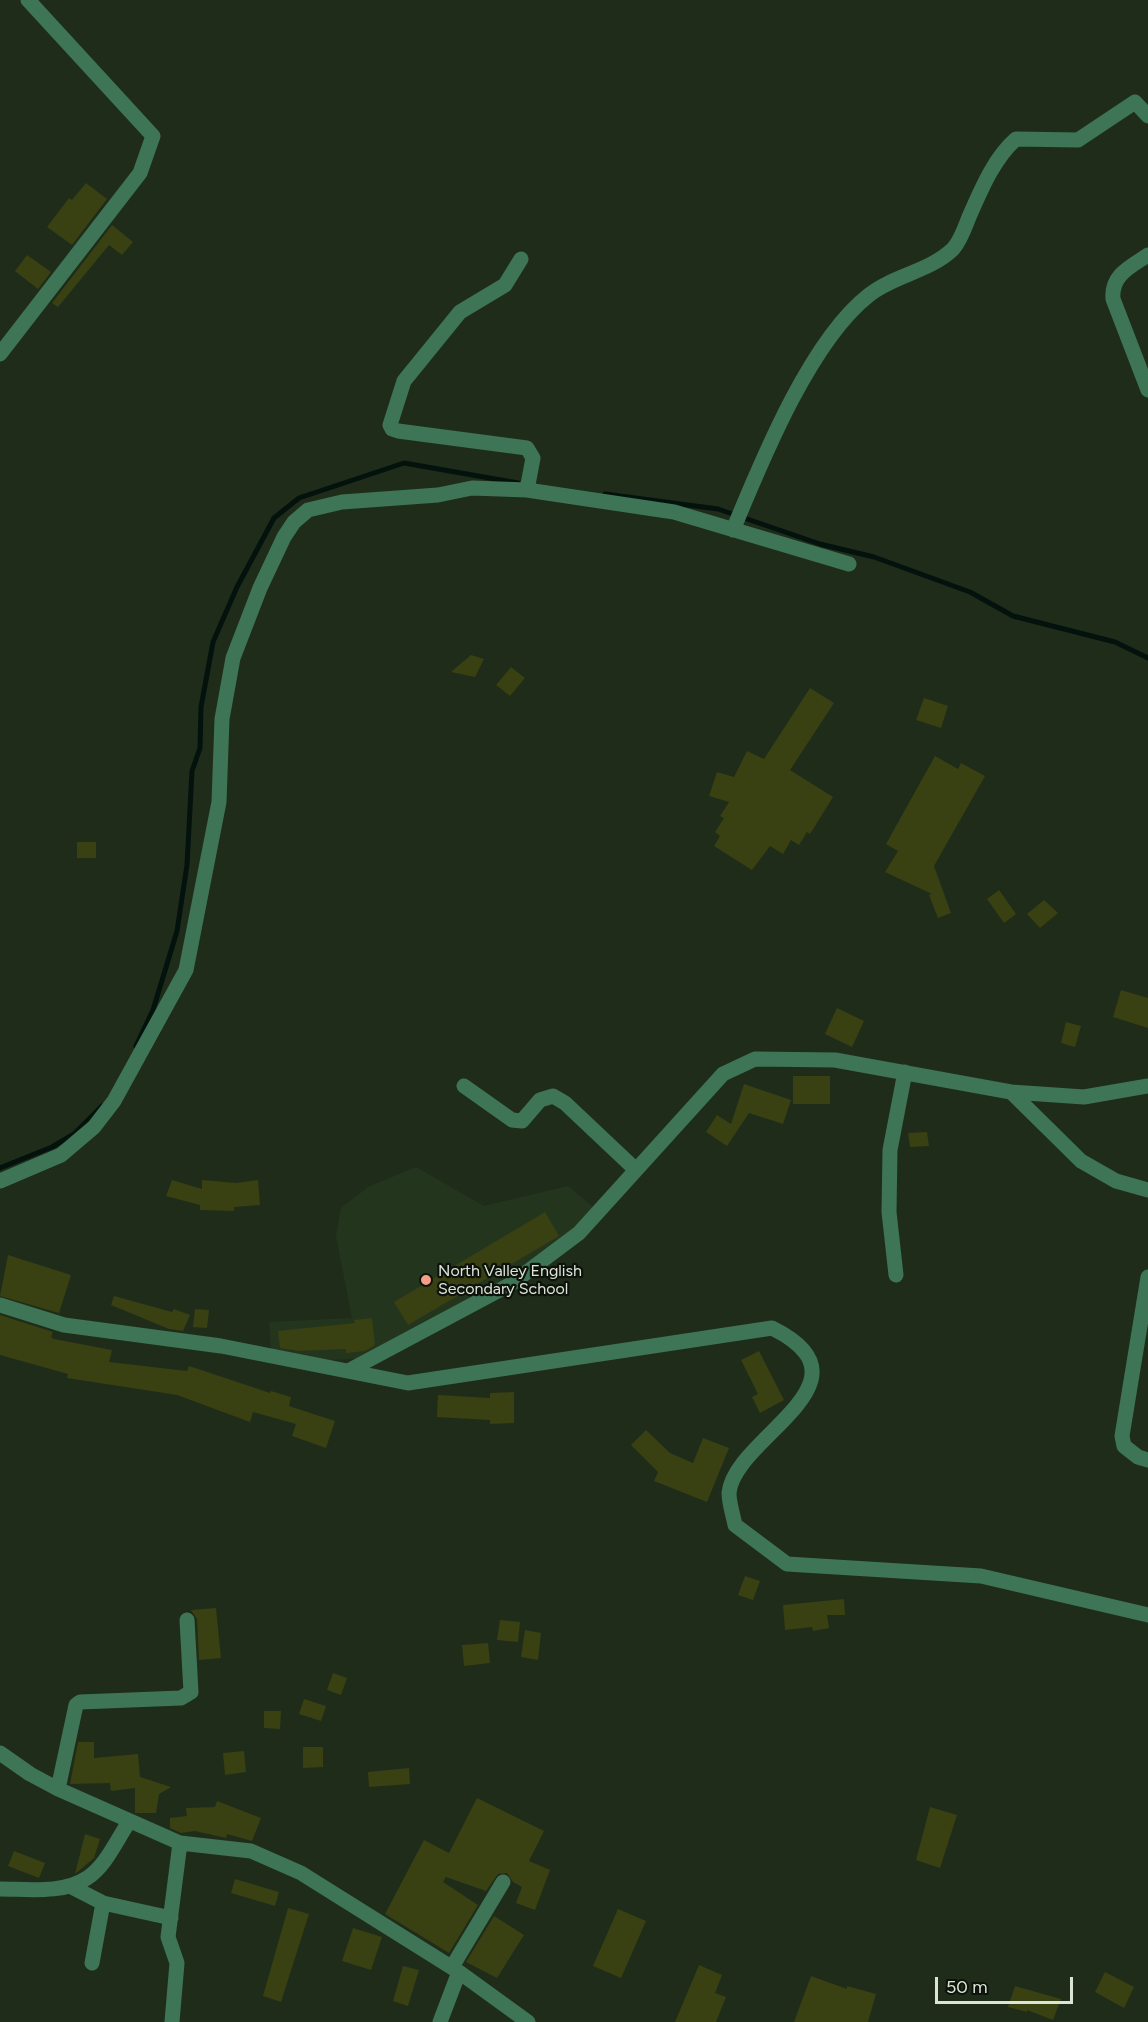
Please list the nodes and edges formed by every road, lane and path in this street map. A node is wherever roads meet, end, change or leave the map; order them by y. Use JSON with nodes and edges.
{"nodes":[{"id":1,"x":28,"y":0,"type":"edge"},
{"id":2,"x":1148,"y":116,"type":"edge"},
{"id":3,"x":1148,"y":255,"type":"edge"},
{"id":4,"x":521,"y":260,"type":"dead end"},
{"id":5,"x":0,"y":354,"type":"edge"},
{"id":6,"x":1148,"y":390,"type":"edge"},
{"id":7,"x":526,"y":490,"type":"junction"},
{"id":8,"x":734,"y":530,"type":"junction"},
{"id":9,"x":849,"y":564,"type":"dead end"},
{"id":10,"x":905,"y":1072,"type":"junction"},
{"id":11,"x":464,"y":1086,"type":"dead end"},
{"id":12,"x":1148,"y":1086,"type":"edge"},
{"id":13,"x":1011,"y":1092,"type":"junction"},
{"id":14,"x":636,"y":1170,"type":"junction"},
{"id":15,"x":0,"y":1180,"type":"edge"},
{"id":16,"x":1148,"y":1190,"type":"edge"},
{"id":17,"x":896,"y":1275,"type":"dead end"},
{"id":18,"x":1148,"y":1277,"type":"edge"},
{"id":19,"x":0,"y":1305,"type":"edge"},
{"id":20,"x":348,"y":1371,"type":"junction"},
{"id":21,"x":1148,"y":1460,"type":"edge"},
{"id":22,"x":1148,"y":1615,"type":"edge"},
{"id":23,"x":187,"y":1620,"type":"dead end"},
{"id":24,"x":0,"y":1753,"type":"edge"},
{"id":25,"x":58,"y":1789,"type":"junction"},
{"id":26,"x":129,"y":1821,"type":"junction"},
{"id":27,"x":180,"y":1844,"type":"junction"},
{"id":28,"x":503,"y":1882,"type":"dead end"},
{"id":29,"x":69,"y":1886,"type":"junction"},
{"id":30,"x":0,"y":1889,"type":"edge"},
{"id":31,"x":103,"y":1903,"type":"junction"},
{"id":32,"x":171,"y":1918,"type":"junction"},
{"id":33,"x":92,"y":1963,"type":"dead end"},
{"id":34,"x":455,"y":1970,"type":"junction"},
{"id":35,"x":172,"y":2022,"type":"edge"},
{"id":36,"x":440,"y":2022,"type":"edge"},
{"id":37,"x":528,"y":2022,"type":"edge"}],
"edges":[{"from":1,"to":5,"type":"street"},
{"from":2,"to":8,"type":"street"},
{"from":3,"to":6,"type":"street"},
{"from":4,"to":7,"type":"street"},
{"from":7,"to":8,"type":"street"},
{"from":7,"to":15,"type":"street"},
{"from":8,"to":9,"type":"street"},
{"from":10,"to":13,"type":"street"},
{"from":10,"to":14,"type":"street"},
{"from":10,"to":17,"type":"street"},
{"from":11,"to":14,"type":"street"},
{"from":12,"to":13,"type":"street"},
{"from":13,"to":16,"type":"street"},
{"from":14,"to":20,"type":"street"},
{"from":18,"to":21,"type":"street"},
{"from":19,"to":20,"type":"street"},
{"from":20,"to":22,"type":"street"},
{"from":23,"to":25,"type":"street"},
{"from":24,"to":25,"type":"street"},
{"from":25,"to":26,"type":"street"},
{"from":26,"to":27,"type":"street"},
{"from":26,"to":29,"type":"street"},
{"from":27,"to":32,"type":"street"},
{"from":27,"to":34,"type":"street"},
{"from":28,"to":34,"type":"street"},
{"from":29,"to":30,"type":"street"},
{"from":29,"to":31,"type":"street"},
{"from":31,"to":32,"type":"street"},
{"from":31,"to":33,"type":"street"},
{"from":32,"to":35,"type":"street"},
{"from":34,"to":36,"type":"street"},
{"from":34,"to":37,"type":"street"}]}
